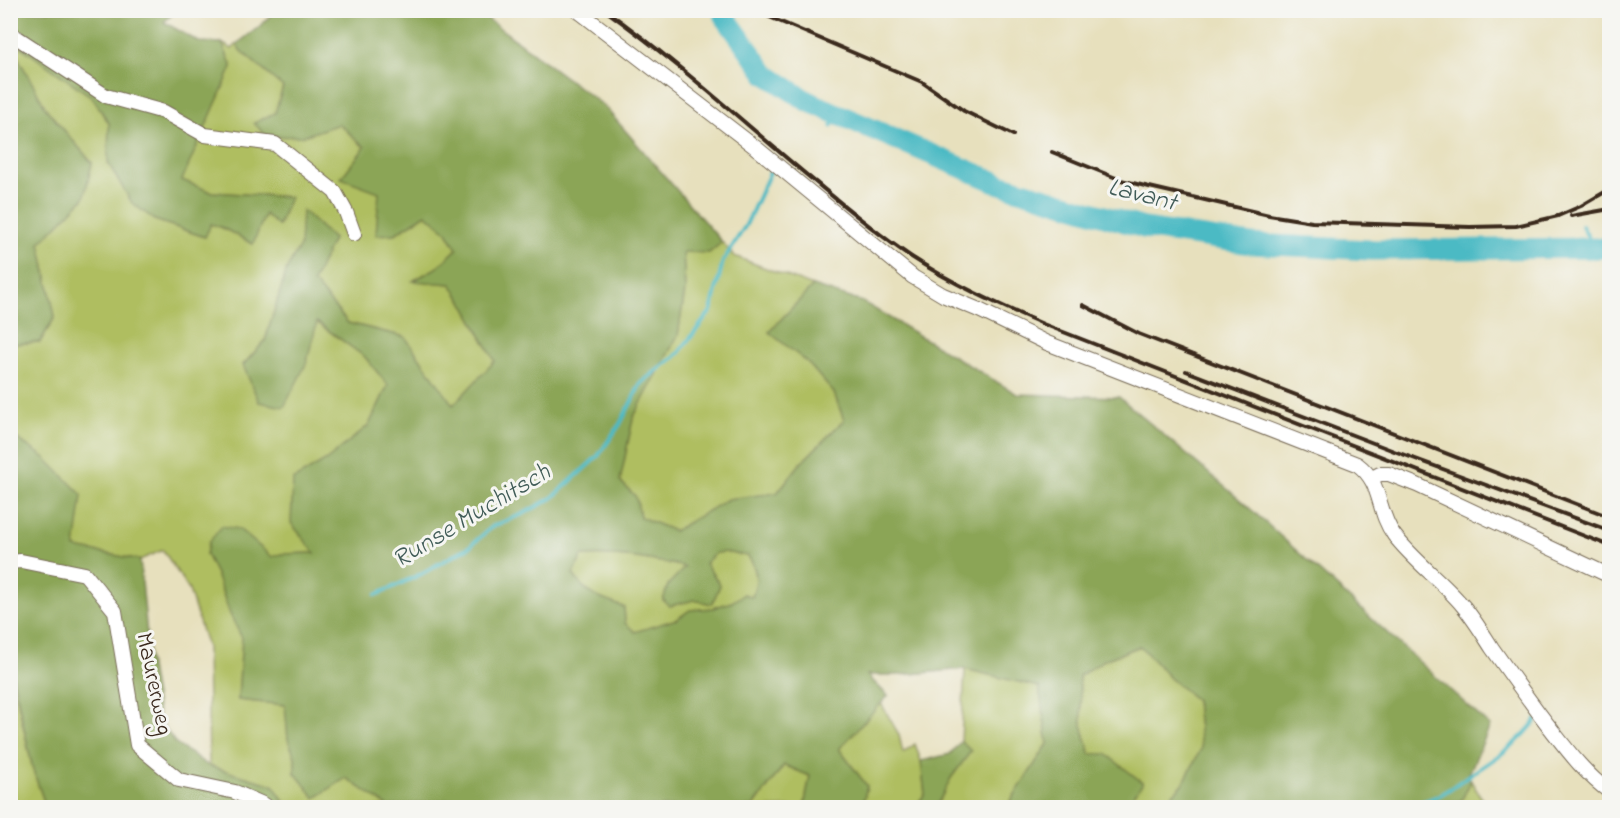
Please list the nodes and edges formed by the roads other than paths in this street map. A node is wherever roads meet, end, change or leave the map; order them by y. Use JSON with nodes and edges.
{"nodes":[{"id":1,"x":577,"y":10,"type":"edge"},
{"id":2,"x":10,"y":33,"type":"edge"},
{"id":3,"x":354,"y":234,"type":"dead end"},
{"id":4,"x":1372,"y":478,"type":"junction"},
{"id":5,"x":10,"y":562,"type":"edge"},
{"id":6,"x":1610,"y":576,"type":"edge"},
{"id":7,"x":1610,"y":792,"type":"edge"},
{"id":8,"x":266,"y":807,"type":"edge"}],
"edges":[{"from":1,"to":4,"type":"street"},
{"from":2,"to":3,"type":"street"},
{"from":4,"to":6,"type":"street"},
{"from":4,"to":7,"type":"street"},
{"from":5,"to":8,"type":"street","name":"Maurerweg"}]}
